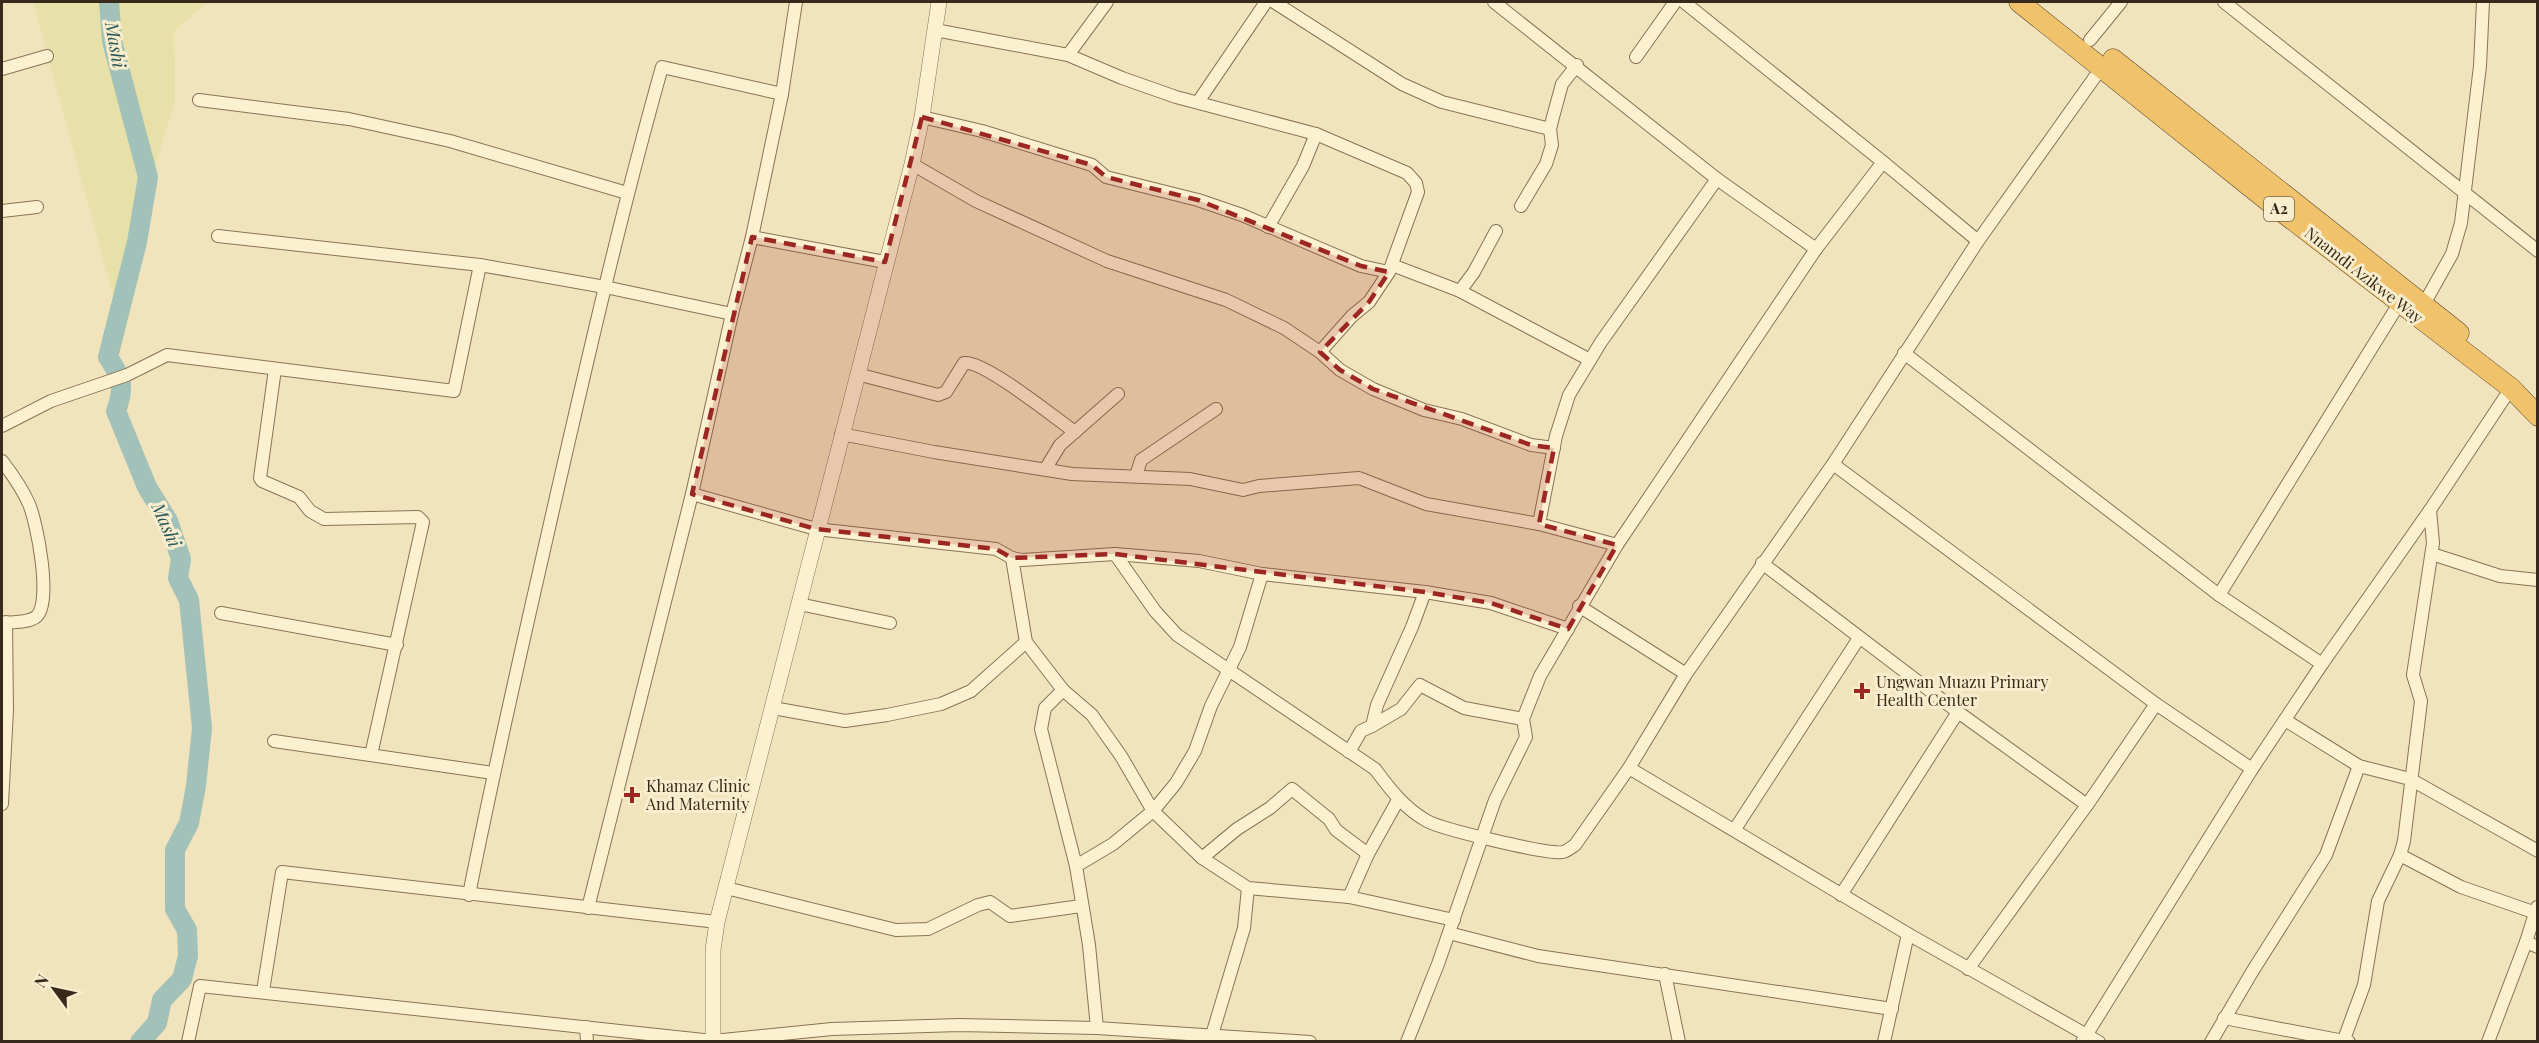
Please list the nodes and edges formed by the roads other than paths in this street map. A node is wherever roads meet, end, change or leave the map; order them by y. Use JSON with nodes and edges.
{"nodes":[{"id":1,"x":796,"y":2,"type":"edge"},
{"id":2,"x":939,"y":2,"type":"edge"},
{"id":3,"x":1107,"y":2,"type":"edge"},
{"id":4,"x":1266,"y":2,"type":"edge"},
{"id":5,"x":1274,"y":2,"type":"edge"},
{"id":6,"x":1494,"y":2,"type":"edge"},
{"id":7,"x":1675,"y":2,"type":"edge"},
{"id":8,"x":1684,"y":2,"type":"edge"},
{"id":9,"x":2019,"y":2,"type":"edge"},
{"id":10,"x":2041,"y":2,"type":"edge"},
{"id":11,"x":2121,"y":2,"type":"edge"},
{"id":12,"x":2224,"y":2,"type":"edge"},
{"id":13,"x":2483,"y":2,"type":"edge"},
{"id":14,"x":935,"y":30,"type":"junction"},
{"id":15,"x":2090,"y":40,"type":"junction"},
{"id":16,"x":1068,"y":55,"type":"junction"},
{"id":17,"x":47,"y":56,"type":"dead end"},
{"id":18,"x":1636,"y":57,"type":"dead end"},
{"id":19,"x":1577,"y":65,"type":"junction"},
{"id":20,"x":2102,"y":67,"type":"junction"},
{"id":21,"x":2,"y":69,"type":"edge"},
{"id":22,"x":782,"y":94,"type":"junction"},
{"id":23,"x":199,"y":100,"type":"dead end"},
{"id":24,"x":1198,"y":102,"type":"junction"},
{"id":25,"x":921,"y":117,"type":"junction"},
{"id":26,"x":1551,"y":129,"type":"junction"},
{"id":27,"x":1316,"y":134,"type":"junction"},
{"id":28,"x":1883,"y":162,"type":"junction"},
{"id":29,"x":912,"y":164,"type":"junction"},
{"id":30,"x":1717,"y":179,"type":"junction"},
{"id":31,"x":2465,"y":192,"type":"junction"},
{"id":32,"x":627,"y":194,"type":"junction"},
{"id":33,"x":1521,"y":206,"type":"dead end"},
{"id":34,"x":37,"y":207,"type":"dead end"},
{"id":35,"x":2,"y":211,"type":"edge"},
{"id":36,"x":1268,"y":227,"type":"junction"},
{"id":37,"x":1496,"y":231,"type":"dead end"},
{"id":38,"x":218,"y":236,"type":"dead end"},
{"id":39,"x":752,"y":237,"type":"junction"},
{"id":40,"x":1978,"y":241,"type":"junction"},
{"id":41,"x":2535,"y":245,"type":"edge"},
{"id":42,"x":1816,"y":249,"type":"junction"},
{"id":43,"x":885,"y":262,"type":"junction"},
{"id":44,"x":480,"y":265,"type":"junction"},
{"id":45,"x":1391,"y":268,"type":"junction"},
{"id":46,"x":605,"y":287,"type":"junction"},
{"id":47,"x":1460,"y":291,"type":"junction"},
{"id":48,"x":2400,"y":302,"type":"junction"},
{"id":49,"x":2424,"y":304,"type":"junction"},
{"id":50,"x":732,"y":314,"type":"junction"},
{"id":51,"x":1320,"y":352,"type":"junction"},
{"id":52,"x":1904,"y":354,"type":"junction"},
{"id":53,"x":1590,"y":360,"type":"junction"},
{"id":54,"x":275,"y":369,"type":"junction"},
{"id":55,"x":857,"y":374,"type":"junction"},
{"id":56,"x":2511,"y":388,"type":"junction"},
{"id":57,"x":1118,"y":394,"type":"dead end"},
{"id":58,"x":2538,"y":398,"type":"edge"},
{"id":59,"x":1216,"y":409,"type":"dead end"},
{"id":60,"x":2538,"y":416,"type":"edge"},
{"id":61,"x":2,"y":426,"type":"edge"},
{"id":62,"x":1075,"y":432,"type":"junction"},
{"id":63,"x":841,"y":434,"type":"junction"},
{"id":64,"x":1554,"y":448,"type":"junction"},
{"id":65,"x":2,"y":461,"type":"edge"},
{"id":66,"x":1833,"y":464,"type":"junction"},
{"id":67,"x":1046,"y":468,"type":"junction"},
{"id":68,"x":1136,"y":476,"type":"junction"},
{"id":69,"x":692,"y":494,"type":"junction"},
{"id":70,"x":2430,"y":510,"type":"junction"},
{"id":71,"x":1539,"y":524,"type":"junction"},
{"id":72,"x":816,"y":529,"type":"junction"},
{"id":73,"x":1617,"y":544,"type":"junction"},
{"id":74,"x":1115,"y":554,"type":"junction"},
{"id":75,"x":2432,"y":554,"type":"junction"},
{"id":76,"x":1012,"y":558,"type":"junction"},
{"id":77,"x":1762,"y":563,"type":"junction"},
{"id":78,"x":1262,"y":574,"type":"junction"},
{"id":79,"x":2538,"y":580,"type":"edge"},
{"id":80,"x":1425,"y":592,"type":"junction"},
{"id":81,"x":2219,"y":595,"type":"junction"},
{"id":82,"x":799,"y":604,"type":"junction"},
{"id":83,"x":1579,"y":606,"type":"junction"},
{"id":84,"x":221,"y":613,"type":"dead end"},
{"id":85,"x":4,"y":623,"type":"edge"},
{"id":86,"x":890,"y":623,"type":"dead end"},
{"id":87,"x":1568,"y":629,"type":"junction"},
{"id":88,"x":1859,"y":638,"type":"junction"},
{"id":89,"x":1026,"y":642,"type":"junction"},
{"id":90,"x":397,"y":645,"type":"junction"},
{"id":91,"x":2322,"y":664,"type":"junction"},
{"id":92,"x":1229,"y":670,"type":"junction"},
{"id":93,"x":1686,"y":674,"type":"junction"},
{"id":94,"x":1063,"y":690,"type":"junction"},
{"id":95,"x":2156,"y":704,"type":"junction"},
{"id":96,"x":773,"y":708,"type":"junction"},
{"id":97,"x":1958,"y":712,"type":"junction"},
{"id":98,"x":1523,"y":719,"type":"junction"},
{"id":99,"x":2286,"y":720,"type":"junction"},
{"id":100,"x":1372,"y":726,"type":"junction"},
{"id":101,"x":274,"y":741,"type":"dead end"},
{"id":102,"x":1349,"y":752,"type":"junction"},
{"id":103,"x":371,"y":755,"type":"junction"},
{"id":104,"x":3,"y":766,"type":"edge"},
{"id":105,"x":2360,"y":766,"type":"junction"},
{"id":106,"x":1629,"y":768,"type":"junction"},
{"id":107,"x":2252,"y":769,"type":"junction"},
{"id":108,"x":493,"y":773,"type":"junction"},
{"id":109,"x":2410,"y":779,"type":"junction"},
{"id":110,"x":1398,"y":800,"type":"junction"},
{"id":111,"x":2,"y":804,"type":"edge"},
{"id":112,"x":2087,"y":805,"type":"junction"},
{"id":113,"x":1153,"y":811,"type":"junction"},
{"id":114,"x":1735,"y":829,"type":"junction"},
{"id":115,"x":1483,"y":837,"type":"junction"},
{"id":116,"x":2538,"y":851,"type":"edge"},
{"id":117,"x":1368,"y":854,"type":"junction"},
{"id":118,"x":2400,"y":855,"type":"junction"},
{"id":119,"x":1202,"y":858,"type":"junction"},
{"id":120,"x":1076,"y":866,"type":"junction"},
{"id":121,"x":726,"y":888,"type":"junction"},
{"id":122,"x":1248,"y":888,"type":"junction"},
{"id":123,"x":469,"y":895,"type":"junction"},
{"id":124,"x":1841,"y":895,"type":"junction"},
{"id":125,"x":1349,"y":897,"type":"junction"},
{"id":126,"x":1081,"y":906,"type":"junction"},
{"id":127,"x":588,"y":908,"type":"junction"},
{"id":128,"x":2537,"y":909,"type":"edge"},
{"id":129,"x":1454,"y":920,"type":"junction"},
{"id":130,"x":717,"y":922,"type":"junction"},
{"id":131,"x":1449,"y":933,"type":"junction"},
{"id":132,"x":1908,"y":934,"type":"junction"},
{"id":133,"x":2532,"y":945,"type":"edge"},
{"id":134,"x":1968,"y":969,"type":"junction"},
{"id":135,"x":1665,"y":974,"type":"junction"},
{"id":136,"x":263,"y":991,"type":"junction"},
{"id":137,"x":1892,"y":1009,"type":"junction"},
{"id":138,"x":2224,"y":1018,"type":"junction"},
{"id":139,"x":586,"y":1027,"type":"junction"},
{"id":140,"x":1097,"y":1028,"type":"junction"},
{"id":141,"x":1212,"y":1035,"type":"junction"},
{"id":142,"x":2084,"y":1037,"type":"edge"},
{"id":143,"x":188,"y":1041,"type":"edge"},
{"id":144,"x":587,"y":1041,"type":"edge"},
{"id":145,"x":713,"y":1041,"type":"edge"},
{"id":146,"x":1310,"y":1041,"type":"edge"},
{"id":147,"x":1407,"y":1041,"type":"edge"},
{"id":148,"x":1679,"y":1041,"type":"edge"},
{"id":149,"x":1884,"y":1041,"type":"edge"},
{"id":150,"x":2099,"y":1041,"type":"edge"},
{"id":151,"x":2211,"y":1041,"type":"edge"},
{"id":152,"x":2345,"y":1041,"type":"edge"},
{"id":153,"x":2488,"y":1041,"type":"edge"}],
"edges":[{"from":1,"to":22,"type":"street"},
{"from":2,"to":14,"type":"street"},
{"from":3,"to":16,"type":"street"},
{"from":4,"to":24,"type":"street"},
{"from":5,"to":26,"type":"street"},
{"from":6,"to":19,"type":"street"},
{"from":7,"to":18,"type":"street"},
{"from":8,"to":28,"type":"street"},
{"from":9,"to":20,"type":"highway","name":"Nnamdi Azikwe Way","number":"A2"},
{"from":10,"to":15,"type":"highway","name":"Nnamdi Azikwe Way","number":"A2"},
{"from":11,"to":15,"type":"street"},
{"from":12,"to":31,"type":"street"},
{"from":13,"to":31,"type":"street"},
{"from":14,"to":16,"type":"street"},
{"from":14,"to":25,"type":"street"},
{"from":15,"to":49,"type":"highway","name":"Nnamdi Azikwe Way","number":"A2"},
{"from":16,"to":24,"type":"street"},
{"from":17,"to":21,"type":"street"},
{"from":19,"to":26,"type":"street"},
{"from":19,"to":30,"type":"street"},
{"from":20,"to":40,"type":"street"},
{"from":20,"to":48,"type":"highway","name":"Nnamdi Azikwe Way","number":"A2"},
{"from":22,"to":32,"type":"street"},
{"from":22,"to":39,"type":"street"},
{"from":23,"to":32,"type":"street"},
{"from":24,"to":27,"type":"street"},
{"from":25,"to":29,"type":"street"},
{"from":25,"to":36,"type":"street"},
{"from":26,"to":33,"type":"street"},
{"from":27,"to":36,"type":"street"},
{"from":27,"to":45,"type":"street"},
{"from":28,"to":40,"type":"street"},
{"from":28,"to":42,"type":"street"},
{"from":29,"to":43,"type":"street"},
{"from":29,"to":51,"type":"street"},
{"from":30,"to":42,"type":"street"},
{"from":30,"to":53,"type":"street"},
{"from":31,"to":41,"type":"street"},
{"from":31,"to":49,"type":"street"},
{"from":32,"to":46,"type":"street"},
{"from":34,"to":35,"type":"street"},
{"from":36,"to":45,"type":"street"},
{"from":37,"to":47,"type":"street"},
{"from":38,"to":44,"type":"street"},
{"from":39,"to":43,"type":"street"},
{"from":39,"to":50,"type":"street"},
{"from":40,"to":52,"type":"street"},
{"from":42,"to":73,"type":"street"},
{"from":43,"to":55,"type":"street"},
{"from":44,"to":46,"type":"street"},
{"from":44,"to":54,"type":"street"},
{"from":45,"to":47,"type":"street"},
{"from":45,"to":51,"type":"street"},
{"from":46,"to":50,"type":"street"},
{"from":46,"to":108,"type":"street"},
{"from":47,"to":53,"type":"street"},
{"from":48,"to":56,"type":"highway","name":"Nnamdi Azikwe Way","number":"A2"},
{"from":48,"to":81,"type":"street"},
{"from":49,"to":58,"type":"highway","name":"Nnamdi Azikwe Way","number":"A2"},
{"from":50,"to":69,"type":"street"},
{"from":51,"to":64,"type":"street"},
{"from":52,"to":66,"type":"street"},
{"from":52,"to":81,"type":"street"},
{"from":53,"to":64,"type":"street"},
{"from":54,"to":61,"type":"street"},
{"from":54,"to":90,"type":"street"},
{"from":55,"to":62,"type":"street"},
{"from":55,"to":63,"type":"street"},
{"from":56,"to":60,"type":"highway","name":"Nnamdi Azikwe Way","number":"A2"},
{"from":56,"to":70,"type":"street"},
{"from":57,"to":62,"type":"street"},
{"from":59,"to":68,"type":"street"},
{"from":62,"to":67,"type":"street"},
{"from":63,"to":67,"type":"street"},
{"from":63,"to":72,"type":"street"},
{"from":64,"to":71,"type":"street"},
{"from":65,"to":85,"type":"street"},
{"from":66,"to":77,"type":"street"},
{"from":66,"to":95,"type":"street"},
{"from":67,"to":68,"type":"street"},
{"from":68,"to":71,"type":"street"},
{"from":69,"to":72,"type":"street"},
{"from":69,"to":127,"type":"street"},
{"from":70,"to":75,"type":"street"},
{"from":70,"to":91,"type":"street"},
{"from":71,"to":73,"type":"street"},
{"from":72,"to":76,"type":"street"},
{"from":72,"to":82,"type":"street"},
{"from":73,"to":83,"type":"street"},
{"from":74,"to":76,"type":"street"},
{"from":74,"to":78,"type":"street"},
{"from":74,"to":92,"type":"street"},
{"from":75,"to":79,"type":"street"},
{"from":75,"to":109,"type":"street"},
{"from":76,"to":89,"type":"street"},
{"from":77,"to":88,"type":"street"},
{"from":77,"to":93,"type":"street"},
{"from":78,"to":80,"type":"street"},
{"from":78,"to":92,"type":"street"},
{"from":80,"to":87,"type":"street"},
{"from":80,"to":100,"type":"street"},
{"from":81,"to":91,"type":"street"},
{"from":82,"to":86,"type":"street"},
{"from":82,"to":96,"type":"street"},
{"from":83,"to":87,"type":"street"},
{"from":83,"to":93,"type":"street"},
{"from":84,"to":90,"type":"street"},
{"from":85,"to":104,"type":"street"},
{"from":87,"to":98,"type":"street"},
{"from":88,"to":97,"type":"street"},
{"from":88,"to":114,"type":"street"},
{"from":89,"to":94,"type":"street"},
{"from":89,"to":96,"type":"street"},
{"from":90,"to":103,"type":"street"},
{"from":91,"to":99,"type":"street"},
{"from":92,"to":102,"type":"street"},
{"from":92,"to":113,"type":"street"},
{"from":93,"to":106,"type":"street"},
{"from":94,"to":113,"type":"street"},
{"from":94,"to":120,"type":"street"},
{"from":95,"to":107,"type":"street"},
{"from":95,"to":112,"type":"street"},
{"from":96,"to":121,"type":"street"},
{"from":97,"to":112,"type":"street"},
{"from":97,"to":124,"type":"street"},
{"from":98,"to":100,"type":"street"},
{"from":98,"to":115,"type":"street"},
{"from":99,"to":105,"type":"street"},
{"from":99,"to":107,"type":"street"},
{"from":100,"to":102,"type":"street"},
{"from":101,"to":103,"type":"street"},
{"from":102,"to":110,"type":"street"},
{"from":103,"to":108,"type":"street"},
{"from":104,"to":111,"type":"street"},
{"from":105,"to":109,"type":"street"},
{"from":105,"to":138,"type":"street"},
{"from":106,"to":114,"type":"street"},
{"from":106,"to":115,"type":"street"},
{"from":107,"to":142,"type":"street"},
{"from":108,"to":123,"type":"street"},
{"from":109,"to":116,"type":"street"},
{"from":109,"to":118,"type":"street"},
{"from":110,"to":115,"type":"street"},
{"from":110,"to":117,"type":"street"},
{"from":112,"to":134,"type":"street"},
{"from":113,"to":119,"type":"street"},
{"from":113,"to":120,"type":"street"},
{"from":114,"to":124,"type":"street"},
{"from":115,"to":129,"type":"street"},
{"from":117,"to":119,"type":"street"},
{"from":117,"to":125,"type":"street"},
{"from":118,"to":128,"type":"street"},
{"from":118,"to":152,"type":"street"},
{"from":119,"to":122,"type":"street"},
{"from":120,"to":126,"type":"street"},
{"from":121,"to":126,"type":"street"},
{"from":121,"to":130,"type":"street"},
{"from":122,"to":125,"type":"street"},
{"from":122,"to":141,"type":"street"},
{"from":123,"to":127,"type":"street"},
{"from":123,"to":136,"type":"street"},
{"from":124,"to":132,"type":"street"},
{"from":125,"to":129,"type":"street"},
{"from":126,"to":140,"type":"street"},
{"from":127,"to":130,"type":"street"},
{"from":128,"to":133,"type":"street"},
{"from":129,"to":131,"type":"street"},
{"from":130,"to":145,"type":"street"},
{"from":131,"to":135,"type":"street"},
{"from":131,"to":147,"type":"street"},
{"from":132,"to":134,"type":"street"},
{"from":132,"to":137,"type":"street"},
{"from":133,"to":153,"type":"street"},
{"from":134,"to":142,"type":"street"},
{"from":135,"to":137,"type":"street"},
{"from":135,"to":148,"type":"street"},
{"from":136,"to":139,"type":"street"},
{"from":136,"to":143,"type":"street"},
{"from":137,"to":149,"type":"street"},
{"from":138,"to":151,"type":"street"},
{"from":138,"to":152,"type":"street"},
{"from":139,"to":144,"type":"street"},
{"from":139,"to":145,"type":"street"},
{"from":140,"to":141,"type":"street"},
{"from":140,"to":145,"type":"street"},
{"from":141,"to":146,"type":"street"},
{"from":142,"to":150,"type":"street"}]}
